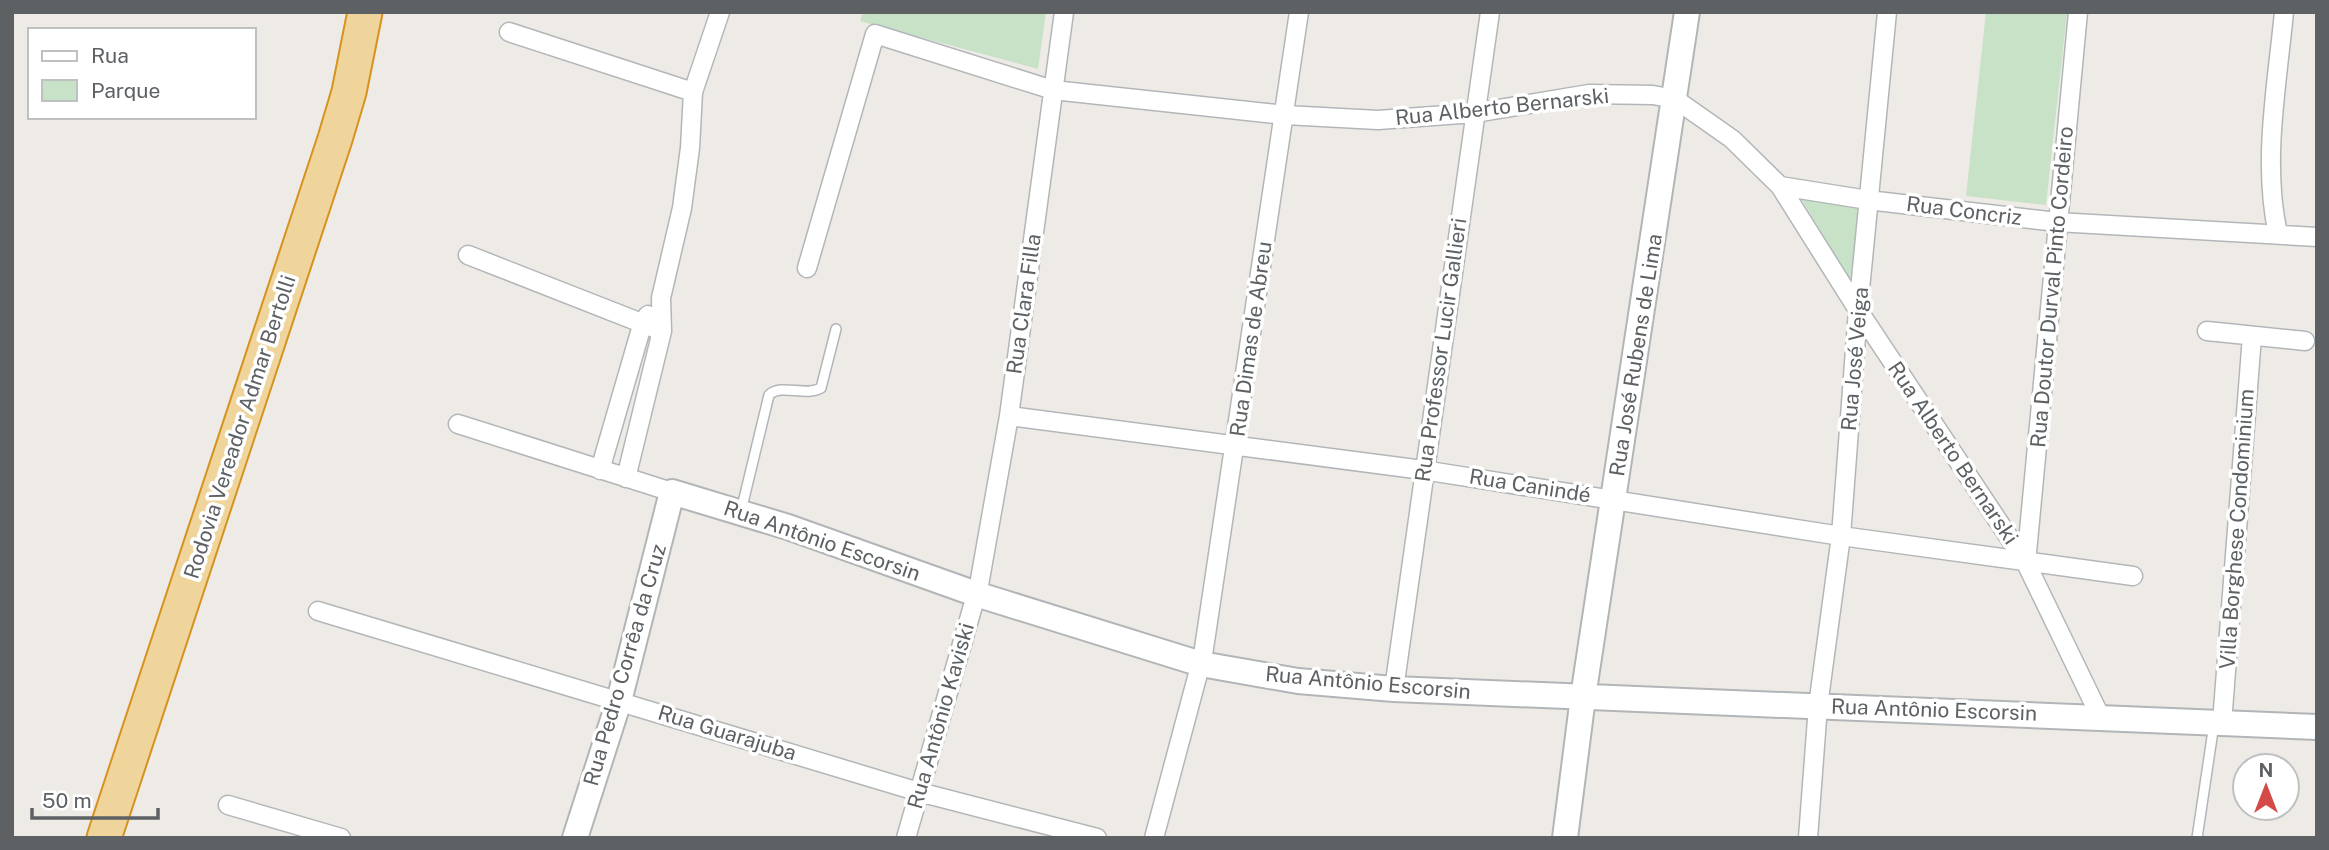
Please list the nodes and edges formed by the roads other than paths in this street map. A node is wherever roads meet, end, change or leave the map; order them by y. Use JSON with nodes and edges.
{"nodes":[{"id":1,"x":365,"y":12,"type":"edge"},
{"id":2,"x":720,"y":12,"type":"edge"},
{"id":3,"x":1063,"y":12,"type":"edge"},
{"id":4,"x":1299,"y":12,"type":"edge"},
{"id":5,"x":1490,"y":12,"type":"edge"},
{"id":6,"x":1687,"y":12,"type":"edge"},
{"id":7,"x":1887,"y":12,"type":"edge"},
{"id":8,"x":2078,"y":12,"type":"edge"},
{"id":9,"x":2284,"y":12,"type":"edge"},
{"id":10,"x":509,"y":32,"type":"dead end"},
{"id":11,"x":1053,"y":90,"type":"junction"},
{"id":12,"x":693,"y":92,"type":"junction"},
{"id":13,"x":1675,"y":99,"type":"junction"},
{"id":14,"x":1475,"y":113,"type":"junction"},
{"id":15,"x":1284,"y":115,"type":"junction"},
{"id":16,"x":1780,"y":186,"type":"junction"},
{"id":17,"x":1868,"y":200,"type":"junction"},
{"id":18,"x":2057,"y":222,"type":"junction"},
{"id":19,"x":2278,"y":234,"type":"junction"},
{"id":20,"x":2317,"y":237,"type":"edge"},
{"id":21,"x":468,"y":255,"type":"dead end"},
{"id":22,"x":807,"y":268,"type":"dead end"},
{"id":23,"x":661,"y":298,"type":"junction"},
{"id":24,"x":1858,"y":310,"type":"junction"},
{"id":25,"x":643,"y":322,"type":"junction"},
{"id":26,"x":836,"y":329,"type":"dead end"},
{"id":27,"x":662,"y":331,"type":"junction"},
{"id":28,"x":2207,"y":331,"type":"dead end"},
{"id":29,"x":2252,"y":336,"type":"junction"},
{"id":30,"x":2305,"y":341,"type":"dead end"},
{"id":31,"x":621,"y":401,"type":"junction"},
{"id":32,"x":643,"y":408,"type":"junction"},
{"id":33,"x":1009,"y":416,"type":"junction"},
{"id":34,"x":458,"y":424,"type":"dead end"},
{"id":35,"x":1235,"y":446,"type":"junction"},
{"id":36,"x":600,"y":470,"type":"junction"},
{"id":37,"x":1423,"y":470,"type":"junction"},
{"id":38,"x":626,"y":478,"type":"junction"},
{"id":39,"x":672,"y":492,"type":"junction"},
{"id":40,"x":1615,"y":499,"type":"junction"},
{"id":41,"x":740,"y":513,"type":"junction"},
{"id":42,"x":1841,"y":536,"type":"junction"},
{"id":43,"x":2026,"y":563,"type":"junction"},
{"id":44,"x":2133,"y":576,"type":"dead end"},
{"id":45,"x":976,"y":594,"type":"junction"},
{"id":46,"x":318,"y":611,"type":"dead end"},
{"id":47,"x":1201,"y":664,"type":"junction"},
{"id":48,"x":1394,"y":689,"type":"junction"},
{"id":49,"x":1583,"y":697,"type":"junction"},
{"id":50,"x":619,"y":701,"type":"junction"},
{"id":51,"x":1818,"y":706,"type":"junction"},
{"id":52,"x":2100,"y":716,"type":"junction"},
{"id":53,"x":2218,"y":723,"type":"junction"},
{"id":54,"x":2317,"y":727,"type":"edge"},
{"id":55,"x":919,"y":792,"type":"junction"},
{"id":56,"x":228,"y":804,"type":"dead end"},
{"id":57,"x":104,"y":838,"type":"edge"},
{"id":58,"x":341,"y":838,"type":"edge"},
{"id":59,"x":575,"y":838,"type":"edge"},
{"id":60,"x":906,"y":838,"type":"edge"},
{"id":61,"x":1097,"y":838,"type":"edge"},
{"id":62,"x":1154,"y":838,"type":"edge"},
{"id":63,"x":1565,"y":838,"type":"edge"},
{"id":64,"x":1808,"y":838,"type":"edge"},
{"id":65,"x":2197,"y":838,"type":"edge"}],
"edges":[{"from":1,"to":57,"type":"highway","name":"Rodovia Vereador Admar Bertolli"},
{"from":2,"to":12,"type":"street"},
{"from":3,"to":11,"type":"street","name":"Rua Clara Filla"},
{"from":4,"to":15,"type":"street","name":"Rua Dimas de Abreu"},
{"from":5,"to":14,"type":"street","name":"Rua Professor Lucir Gallieri"},
{"from":6,"to":13,"type":"street","name":"Rua José Rubens de Lima"},
{"from":7,"to":17,"type":"street","name":"Rua José Veiga"},
{"from":8,"to":18,"type":"street","name":"Rua Doutor Durval Pinto Cordeiro"},
{"from":9,"to":19,"type":"street"},
{"from":10,"to":12,"type":"street"},
{"from":11,"to":15,"type":"street","name":"Rua Alberto Bernarski"},
{"from":11,"to":22,"type":"street","name":"Rua Alberto Bernarski"},
{"from":11,"to":33,"type":"street","name":"Rua Clara Filla"},
{"from":12,"to":23,"type":"street"},
{"from":13,"to":14,"type":"street","name":"Rua Alberto Bernarski"},
{"from":13,"to":16,"type":"street","name":"Rua Alberto Bernarski"},
{"from":13,"to":40,"type":"street","name":"Rua José Rubens de Lima"},
{"from":14,"to":15,"type":"street","name":"Rua Alberto Bernarski"},
{"from":14,"to":37,"type":"street","name":"Rua Professor Lucir Gallieri"},
{"from":15,"to":35,"type":"street","name":"Rua Dimas de Abreu"},
{"from":16,"to":17,"type":"street","name":"Rua Concriz"},
{"from":16,"to":24,"type":"street","name":"Rua Alberto Bernarski"},
{"from":17,"to":18,"type":"street","name":"Rua Concriz"},
{"from":17,"to":24,"type":"street","name":"Rua José Veiga"},
{"from":18,"to":19,"type":"street","name":"Rua Concriz"},
{"from":18,"to":43,"type":"street","name":"Rua Doutor Durval Pinto Cordeiro"},
{"from":19,"to":20,"type":"street","name":"Rua Concriz"},
{"from":21,"to":25,"type":"street"},
{"from":23,"to":25,"type":"street"},
{"from":23,"to":27,"type":"street"},
{"from":24,"to":42,"type":"street","name":"Rua José Veiga"},
{"from":24,"to":43,"type":"street","name":"Rua Alberto Bernarski"},
{"from":25,"to":27,"type":"street"},
{"from":25,"to":31,"type":"street"},
{"from":26,"to":41,"type":"lane"},
{"from":27,"to":32,"type":"street"},
{"from":28,"to":29,"type":"street"},
{"from":29,"to":30,"type":"street"},
{"from":29,"to":53,"type":"street","name":"Villa Borghese Condominium"},
{"from":31,"to":32,"type":"street"},
{"from":31,"to":36,"type":"street"},
{"from":32,"to":38,"type":"street"},
{"from":33,"to":35,"type":"street","name":"Rua Canindé"},
{"from":33,"to":45,"type":"street","name":"Rua Clara Filla"},
{"from":34,"to":36,"type":"street","name":"Rua Antônio Escorsin"},
{"from":35,"to":37,"type":"street","name":"Rua Canindé"},
{"from":35,"to":47,"type":"street","name":"Rua Dimas de Abreu"},
{"from":36,"to":38,"type":"street","name":"Rua Antônio Escorsin"},
{"from":37,"to":40,"type":"street","name":"Rua Canindé"},
{"from":37,"to":48,"type":"street","name":"Rua Professor Lucir Gallieri"},
{"from":38,"to":39,"type":"street","name":"Rua Antônio Escorsin"},
{"from":39,"to":41,"type":"street","name":"Rua Antônio Escorsin"},
{"from":39,"to":50,"type":"street","name":"Rua Pedro Corrêa da Cruz"},
{"from":40,"to":42,"type":"street","name":"Rua Canindé"},
{"from":40,"to":49,"type":"street","name":"Rua José Rubens de Lima"},
{"from":41,"to":45,"type":"street","name":"Rua Antônio Escorsin"},
{"from":42,"to":43,"type":"street","name":"Rua Canindé"},
{"from":42,"to":51,"type":"street","name":"Rua José Veiga"},
{"from":43,"to":44,"type":"street","name":"Rua Canindé"},
{"from":43,"to":52,"type":"street","name":"Rua Alberto Bernarski"},
{"from":45,"to":47,"type":"street","name":"Rua Antônio Escorsin"},
{"from":45,"to":55,"type":"street","name":"Rua Antônio Kaviski"},
{"from":46,"to":50,"type":"street","name":"Rua Guarajuba"},
{"from":47,"to":48,"type":"street","name":"Rua Antônio Escorsin"},
{"from":47,"to":62,"type":"street","name":"Rua Dimas de Abreu"},
{"from":48,"to":49,"type":"street","name":"Rua Antônio Escorsin"},
{"from":49,"to":51,"type":"street","name":"Rua Antônio Escorsin"},
{"from":49,"to":63,"type":"street","name":"Rua José Rubens de Lima"},
{"from":50,"to":55,"type":"street","name":"Rua Guarajuba"},
{"from":50,"to":59,"type":"street","name":"Rua Pedro Corrêa da Cruz"},
{"from":51,"to":52,"type":"street","name":"Rua Antônio Escorsin"},
{"from":51,"to":64,"type":"street","name":"Rua José Veiga"},
{"from":52,"to":53,"type":"street","name":"Rua Antônio Escorsin"},
{"from":53,"to":54,"type":"street","name":"Rua Antônio Escorsin"},
{"from":53,"to":65,"type":"lane"},
{"from":55,"to":60,"type":"street","name":"Rua Antônio Kaviski"},
{"from":55,"to":61,"type":"street","name":"Rua Guarajuba"},
{"from":56,"to":58,"type":"street"}]}
